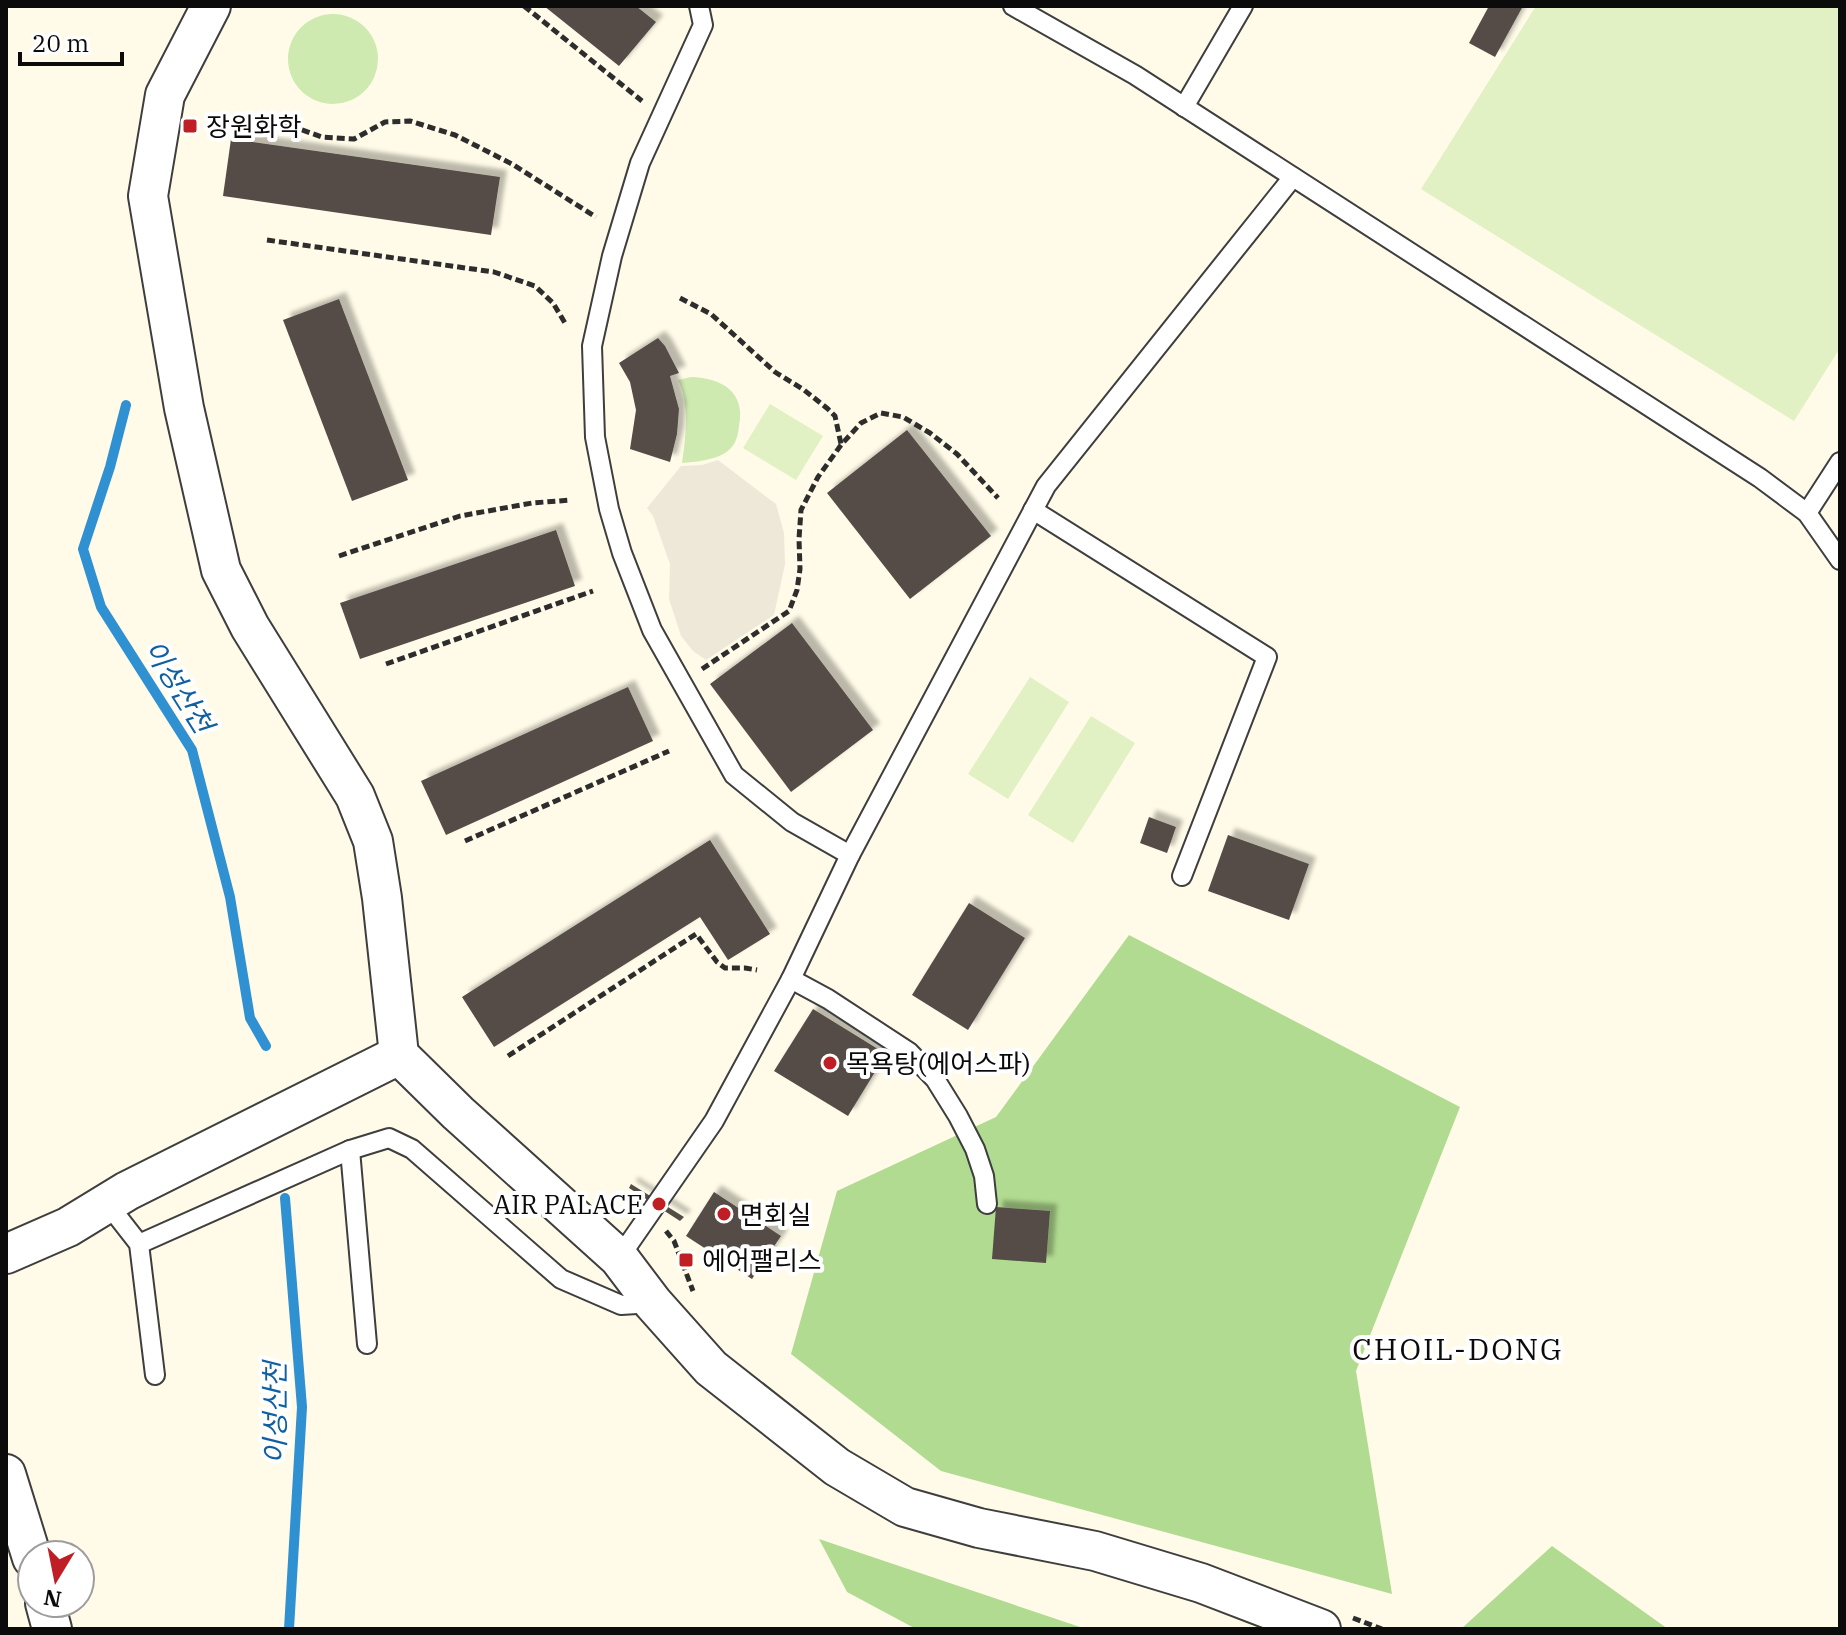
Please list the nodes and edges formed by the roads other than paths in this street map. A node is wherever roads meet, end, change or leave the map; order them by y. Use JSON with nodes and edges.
{"nodes":[{"id":1,"x":211,"y":6,"type":"edge"},
{"id":2,"x":699,"y":6,"type":"edge"},
{"id":3,"x":1013,"y":6,"type":"edge"},
{"id":4,"x":1243,"y":6,"type":"edge"},
{"id":5,"x":1184,"y":107,"type":"junction"},
{"id":6,"x":1293,"y":177,"type":"junction"},
{"id":7,"x":1840,"y":462,"type":"edge"},
{"id":8,"x":1033,"y":510,"type":"junction"},
{"id":9,"x":1807,"y":513,"type":"junction"},
{"id":10,"x":1840,"y":560,"type":"edge"},
{"id":11,"x":850,"y":855,"type":"junction"},
{"id":12,"x":1182,"y":876,"type":"dead end"},
{"id":13,"x":791,"y":979,"type":"junction"},
{"id":14,"x":399,"y":1055,"type":"junction"},
{"id":15,"x":350,"y":1150,"type":"junction"},
{"id":16,"x":107,"y":1203,"type":"junction"},
{"id":17,"x":987,"y":1204,"type":"dead end"},
{"id":18,"x":139,"y":1244,"type":"junction"},
{"id":19,"x":6,"y":1254,"type":"edge"},
{"id":20,"x":619,"y":1258,"type":"junction"},
{"id":21,"x":653,"y":1303,"type":"junction"},
{"id":22,"x":367,"y":1344,"type":"dead end"},
{"id":23,"x":155,"y":1375,"type":"dead end"},
{"id":24,"x":6,"y":1474,"type":"edge"},
{"id":25,"x":26,"y":1539,"type":"edge"},
{"id":26,"x":1335,"y":1623,"type":"edge"}],
"edges":[{"from":1,"to":14,"type":"street"},
{"from":2,"to":11,"type":"lane"},
{"from":3,"to":5,"type":"lane"},
{"from":4,"to":5,"type":"lane"},
{"from":5,"to":6,"type":"lane"},
{"from":6,"to":8,"type":"lane"},
{"from":6,"to":9,"type":"lane"},
{"from":7,"to":9,"type":"lane"},
{"from":8,"to":11,"type":"lane"},
{"from":8,"to":12,"type":"lane"},
{"from":9,"to":10,"type":"lane"},
{"from":11,"to":13,"type":"lane"},
{"from":13,"to":17,"type":"lane"},
{"from":13,"to":20,"type":"lane"},
{"from":14,"to":16,"type":"street"},
{"from":14,"to":20,"type":"street"},
{"from":15,"to":18,"type":"lane"},
{"from":15,"to":21,"type":"lane"},
{"from":15,"to":22,"type":"lane"},
{"from":16,"to":18,"type":"lane"},
{"from":16,"to":19,"type":"street"},
{"from":18,"to":23,"type":"lane"},
{"from":20,"to":21,"type":"street"},
{"from":21,"to":26,"type":"street"},
{"from":24,"to":25,"type":"street"}]}
